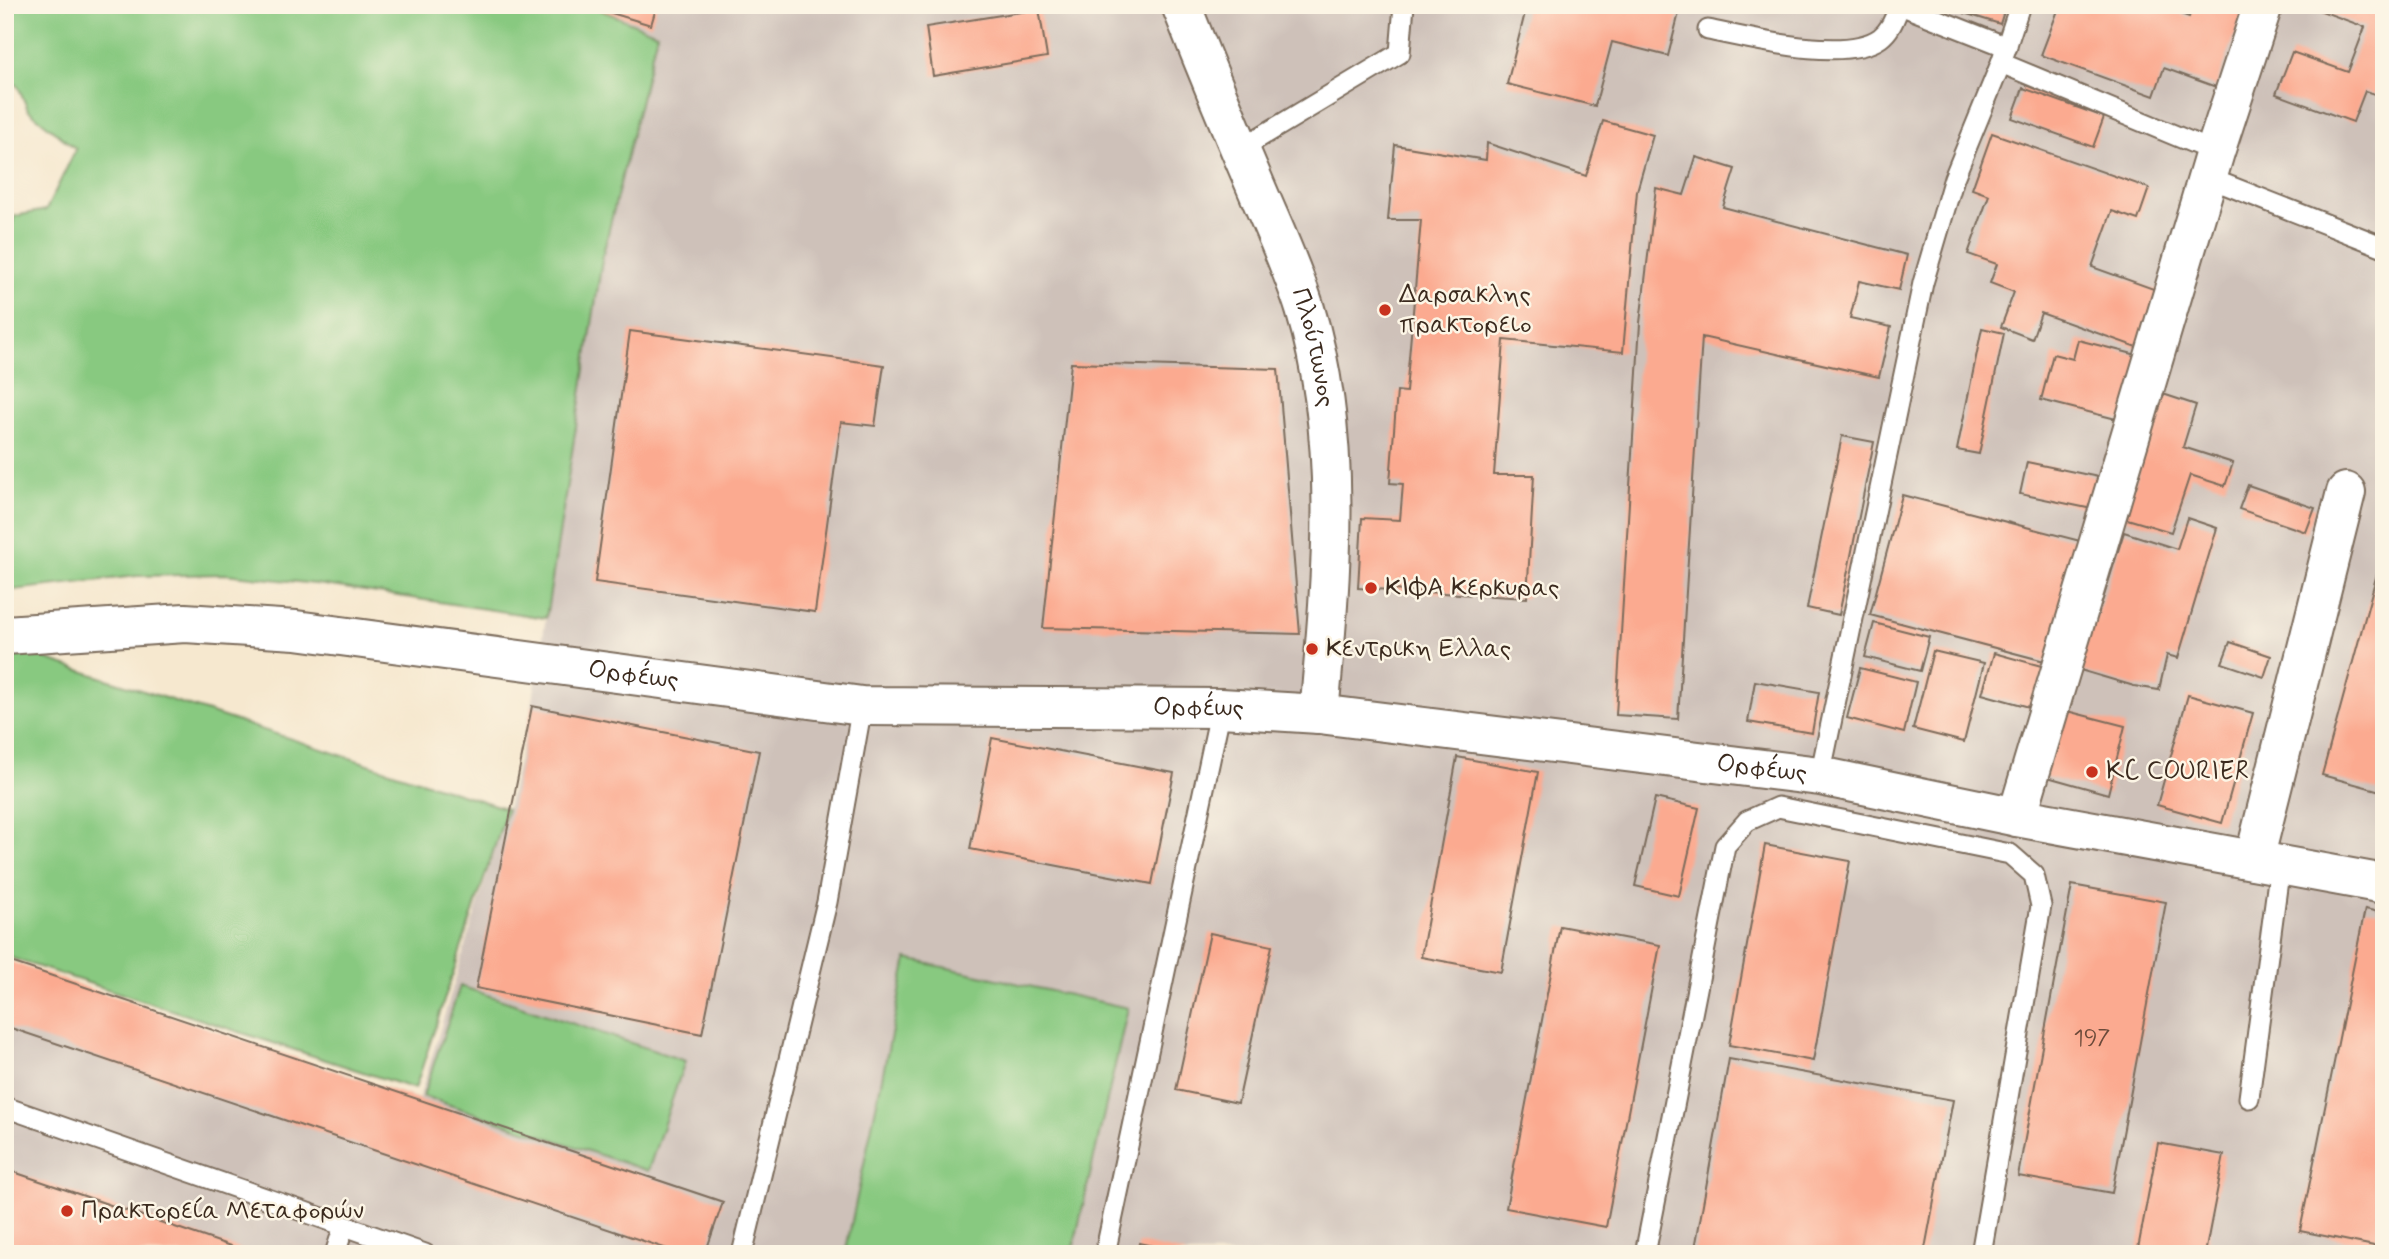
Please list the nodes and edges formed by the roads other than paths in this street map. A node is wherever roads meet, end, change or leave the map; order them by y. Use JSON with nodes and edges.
{"nodes":[{"id":1,"x":1181,"y":5,"type":"edge"},
{"id":2,"x":1404,"y":5,"type":"edge"},
{"id":3,"x":2020,"y":5,"type":"edge"},
{"id":4,"x":2263,"y":5,"type":"edge"},
{"id":5,"x":1708,"y":30,"type":"dead end"},
{"id":6,"x":2004,"y":55,"type":"junction"},
{"id":7,"x":1240,"y":149,"type":"junction"},
{"id":8,"x":2212,"y":165,"type":"junction"},
{"id":9,"x":2384,"y":247,"type":"edge"},
{"id":10,"x":2346,"y":492,"type":"dead end"},
{"id":11,"x":5,"y":635,"type":"edge"},
{"id":12,"x":862,"y":706,"type":"junction"},
{"id":13,"x":1221,"y":708,"type":"junction"},
{"id":14,"x":1319,"y":714,"type":"junction"},
{"id":15,"x":1820,"y":776,"type":"junction"},
{"id":16,"x":2017,"y":817,"type":"junction"},
{"id":17,"x":2267,"y":862,"type":"junction"},
{"id":18,"x":2384,"y":884,"type":"edge"},
{"id":19,"x":2249,"y":1098,"type":"dead end"},
{"id":20,"x":5,"y":1107,"type":"edge"},
{"id":21,"x":344,"y":1226,"type":"junction"},
{"id":22,"x":335,"y":1254,"type":"edge"},
{"id":23,"x":425,"y":1254,"type":"edge"},
{"id":24,"x":742,"y":1254,"type":"edge"},
{"id":25,"x":1105,"y":1254,"type":"edge"},
{"id":26,"x":1645,"y":1254,"type":"edge"},
{"id":27,"x":1981,"y":1254,"type":"edge"}],
"edges":[{"from":1,"to":7,"type":"street","name":"Πλούτωνος"},
{"from":2,"to":7,"type":"lane"},
{"from":3,"to":6,"type":"lane"},
{"from":4,"to":8,"type":"street"},
{"from":5,"to":6,"type":"lane"},
{"from":6,"to":8,"type":"lane"},
{"from":6,"to":15,"type":"lane"},
{"from":7,"to":14,"type":"street","name":"Πλούτωνος"},
{"from":8,"to":9,"type":"lane"},
{"from":8,"to":16,"type":"street"},
{"from":10,"to":17,"type":"street"},
{"from":11,"to":12,"type":"street","name":"Ορφέως"},
{"from":12,"to":13,"type":"street","name":"Ορφέως"},
{"from":12,"to":24,"type":"lane"},
{"from":13,"to":14,"type":"street","name":"Ορφέως"},
{"from":13,"to":25,"type":"lane"},
{"from":14,"to":15,"type":"street","name":"Ορφέως"},
{"from":15,"to":16,"type":"street","name":"Ορφέως"},
{"from":16,"to":17,"type":"street","name":"Ορφέως"},
{"from":17,"to":18,"type":"street","name":"Ορφέως"},
{"from":17,"to":19,"type":"lane"},
{"from":20,"to":21,"type":"lane"},
{"from":21,"to":22,"type":"lane"},
{"from":21,"to":23,"type":"lane"},
{"from":26,"to":27,"type":"lane"}]}
